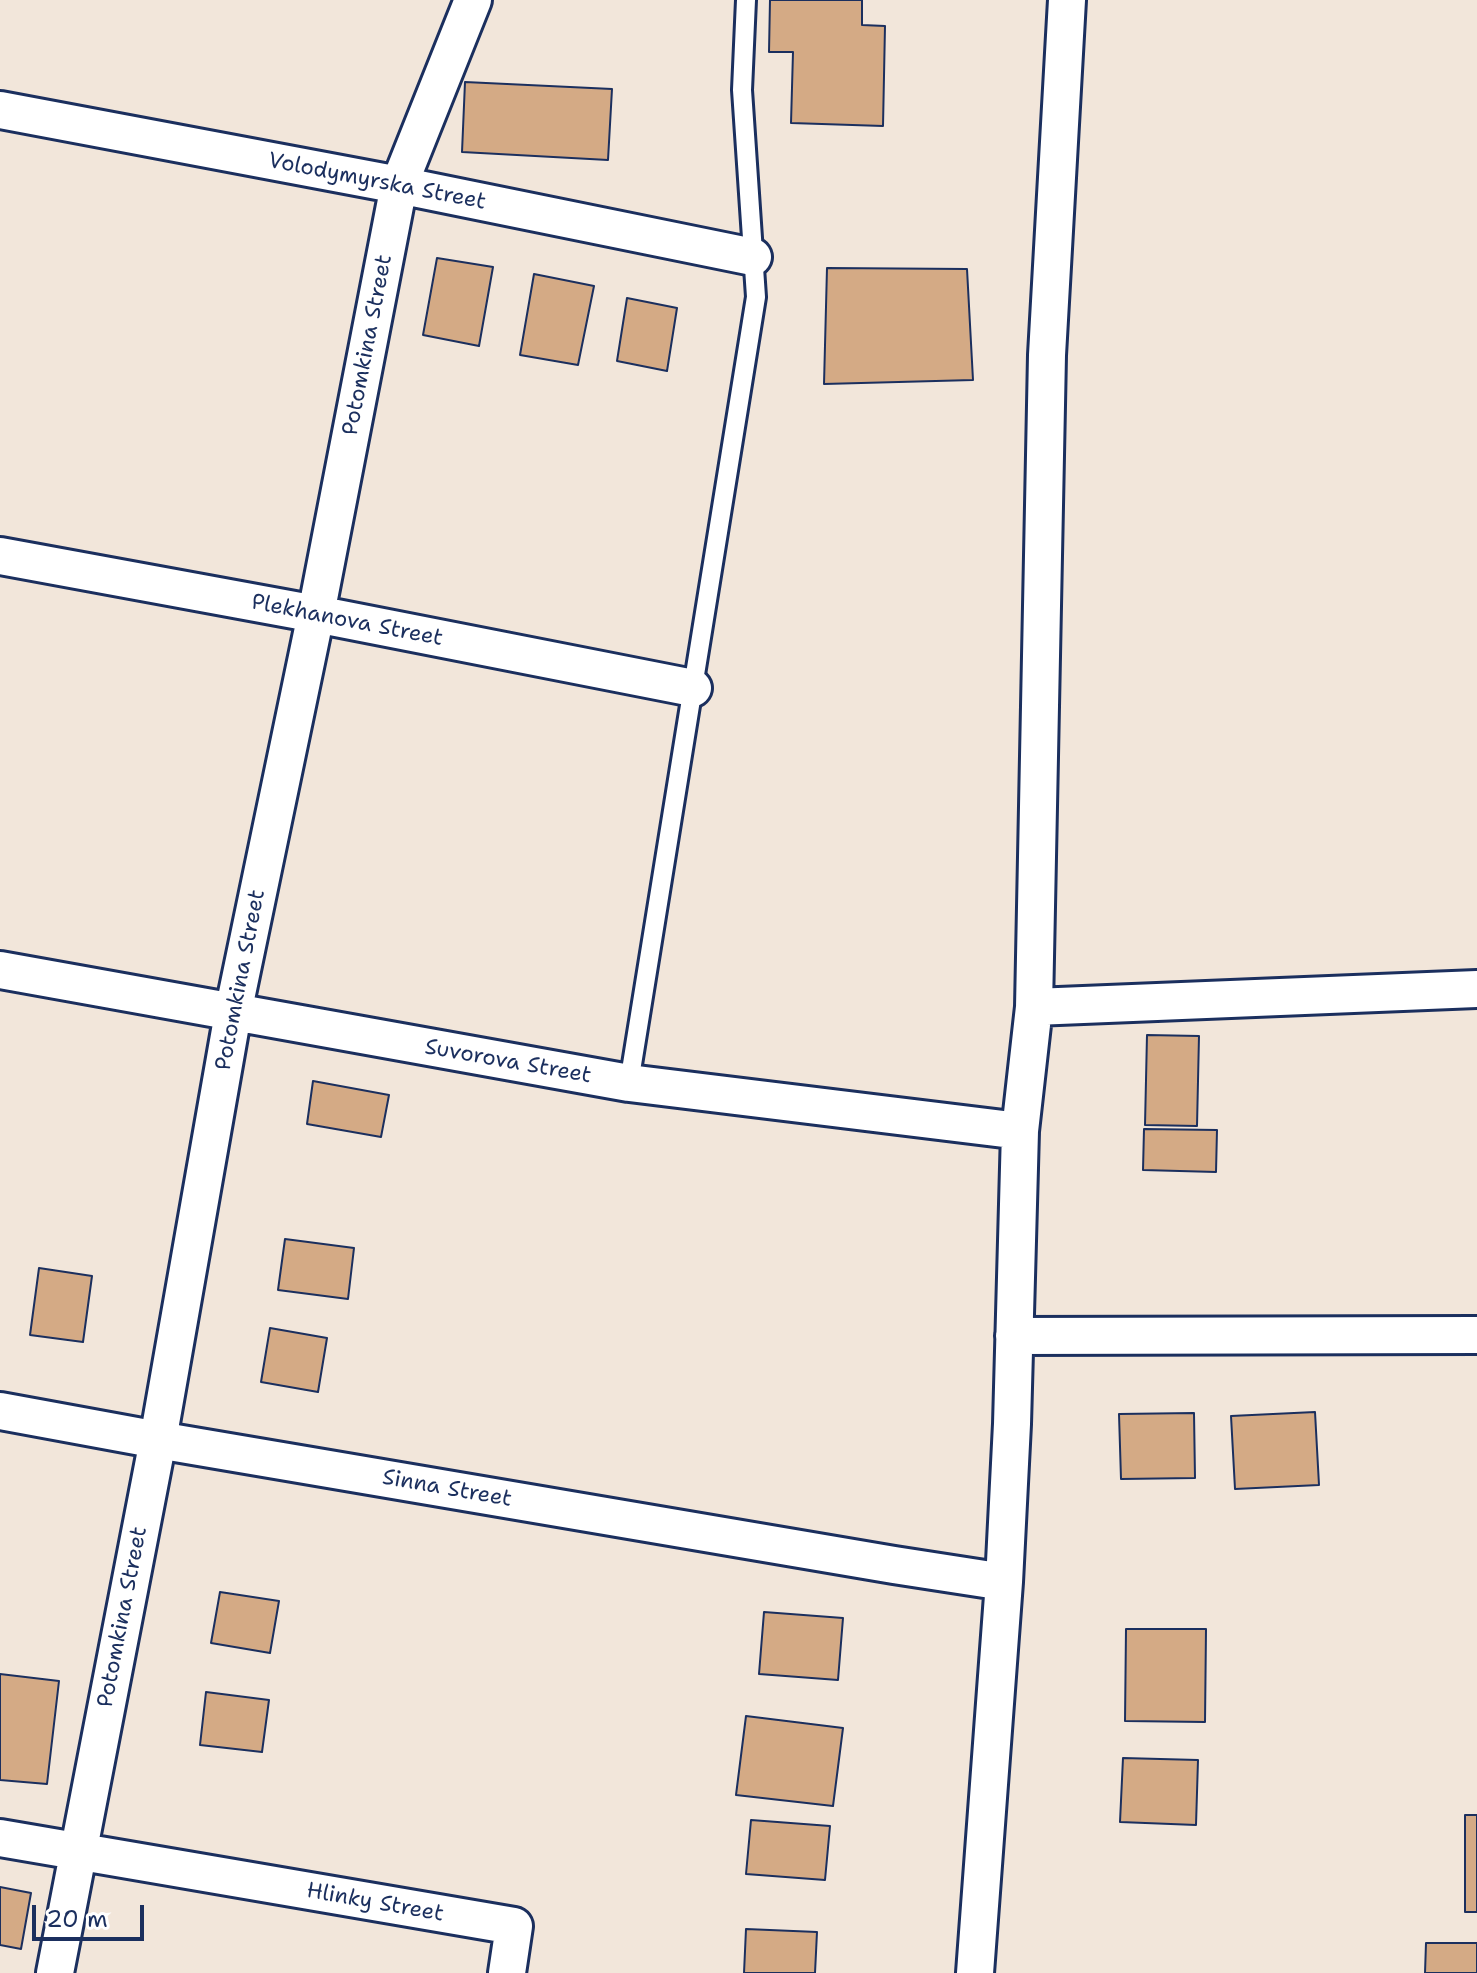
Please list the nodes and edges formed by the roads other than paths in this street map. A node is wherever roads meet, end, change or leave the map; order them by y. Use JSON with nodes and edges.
{"nodes":[{"id":1,"x":473,"y":0,"type":"edge"},
{"id":2,"x":746,"y":0,"type":"edge"},
{"id":3,"x":1067,"y":0,"type":"edge"},
{"id":4,"x":0,"y":110,"type":"edge"},
{"id":5,"x":399,"y":185,"type":"junction"},
{"id":6,"x":753,"y":257,"type":"junction"},
{"id":7,"x":0,"y":556,"type":"edge"},
{"id":8,"x":316,"y":614,"type":"junction"},
{"id":9,"x":693,"y":688,"type":"junction"},
{"id":10,"x":0,"y":970,"type":"edge"},
{"id":11,"x":1477,"y":989,"type":"edge"},
{"id":12,"x":1034,"y":1007,"type":"junction"},
{"id":13,"x":233,"y":1013,"type":"junction"},
{"id":14,"x":629,"y":1083,"type":"junction"},
{"id":15,"x":1020,"y":1131,"type":"junction"},
{"id":16,"x":1477,"y":1335,"type":"edge"},
{"id":17,"x":1014,"y":1336,"type":"junction"},
{"id":18,"x":0,"y":1411,"type":"edge"},
{"id":19,"x":158,"y":1440,"type":"junction"},
{"id":20,"x":1004,"y":1582,"type":"junction"},
{"id":21,"x":0,"y":1838,"type":"edge"},
{"id":22,"x":77,"y":1852,"type":"junction"},
{"id":23,"x":55,"y":1973,"type":"edge"},
{"id":24,"x":507,"y":1973,"type":"edge"},
{"id":25,"x":975,"y":1973,"type":"edge"}],
"edges":[{"from":1,"to":5,"type":"street","name":"Potomkina Street"},
{"from":2,"to":6,"type":"lane"},
{"from":3,"to":12,"type":"street"},
{"from":4,"to":5,"type":"street","name":"Volodymyrska Street"},
{"from":5,"to":6,"type":"street","name":"Volodymyrska Street"},
{"from":5,"to":8,"type":"street","name":"Potomkina Street"},
{"from":6,"to":9,"type":"lane"},
{"from":7,"to":8,"type":"street","name":"Plekhanova Street"},
{"from":8,"to":9,"type":"street","name":"Plekhanova Street"},
{"from":8,"to":13,"type":"street","name":"Potomkina Street"},
{"from":9,"to":14,"type":"lane"},
{"from":10,"to":13,"type":"street","name":"Suvorova Street"},
{"from":11,"to":12,"type":"street"},
{"from":12,"to":15,"type":"street"},
{"from":13,"to":14,"type":"street","name":"Suvorova Street"},
{"from":13,"to":19,"type":"street","name":"Potomkina Street"},
{"from":14,"to":15,"type":"street","name":"Suvorova Street"},
{"from":15,"to":17,"type":"street"},
{"from":16,"to":17,"type":"street"},
{"from":17,"to":20,"type":"street"},
{"from":18,"to":19,"type":"street","name":"Sinna Street"},
{"from":19,"to":20,"type":"street","name":"Sinna Street"},
{"from":19,"to":22,"type":"street","name":"Potomkina Street"},
{"from":20,"to":25,"type":"street"},
{"from":21,"to":22,"type":"street","name":"Hlinky Street"},
{"from":22,"to":23,"type":"street","name":"Potomkina Street"},
{"from":22,"to":24,"type":"street","name":"Hlinky Street"}]}
